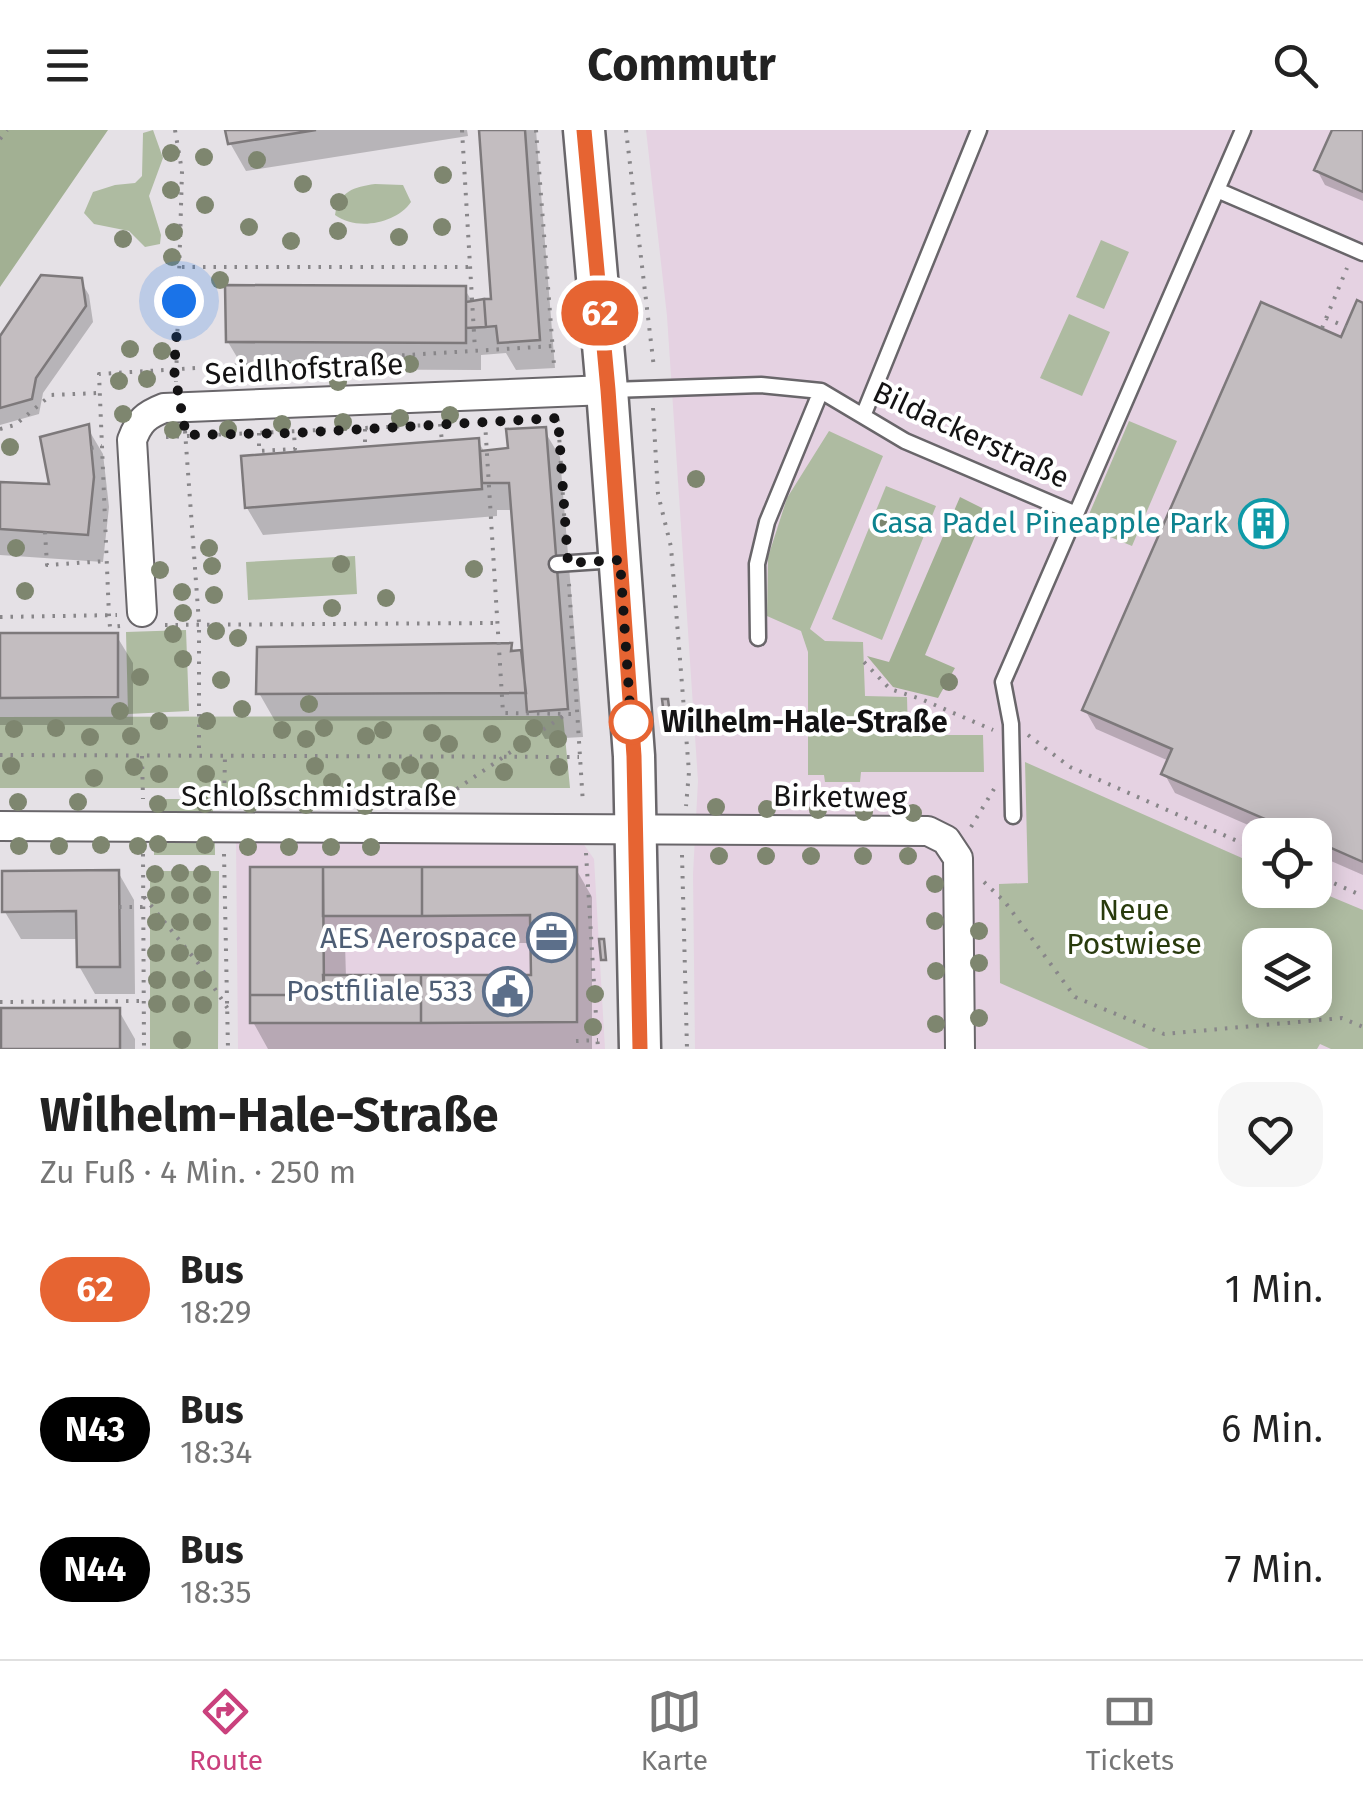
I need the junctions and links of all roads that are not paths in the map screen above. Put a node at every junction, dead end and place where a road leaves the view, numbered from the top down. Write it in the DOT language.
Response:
graph roads {
  1 [pos="584,130"];
  2 [pos="980,130"];
  3 [pos="1243,130"];
  4 [pos="1217,190"];
  5 [pos="1359,252"];
  6 [pos="608,390"];
  7 [pos="820,391"];
  8 [pos="862,416"];
  9 [pos="1076,514"];
  10 [pos="620,560"];
  11 [pos="562,563"];
  12 [pos="144,621"];
  13 [pos="758,638"];
  14 [pos="1013,816"];
  15 [pos="0,826"];
  16 [pos="638,830"];
  17 [pos="640,1049"];
  18 [pos="960,1049"];
  1 -- 6 [label="main road"];
  2 -- 8 [label="lane"];
  3 -- 4 [label="lane, Bildackerstraße"];
  4 -- 5 [label="lane"];
  4 -- 9 [label="lane, Bildackerstraße"];
  6 -- 7 [label="lane, Bildackerstraße"];
  6 -- 10 [label="main road"];
  6 -- 12 [label="street, Seidlhofstraße"];
  7 -- 8 [label="lane, Bildackerstraße"];
  7 -- 13 [label="lane"];
  8 -- 9 [label="lane, Bildackerstraße"];
  9 -- 14 [label="lane"];
  10 -- 11 [label="lane"];
  10 -- 16 [label="main road"];
  15 -- 16 [label="street, Schloßschmidstraße"];
  16 -- 17 [label="main road"];
  16 -- 18 [label="street, Birketweg"];
}
